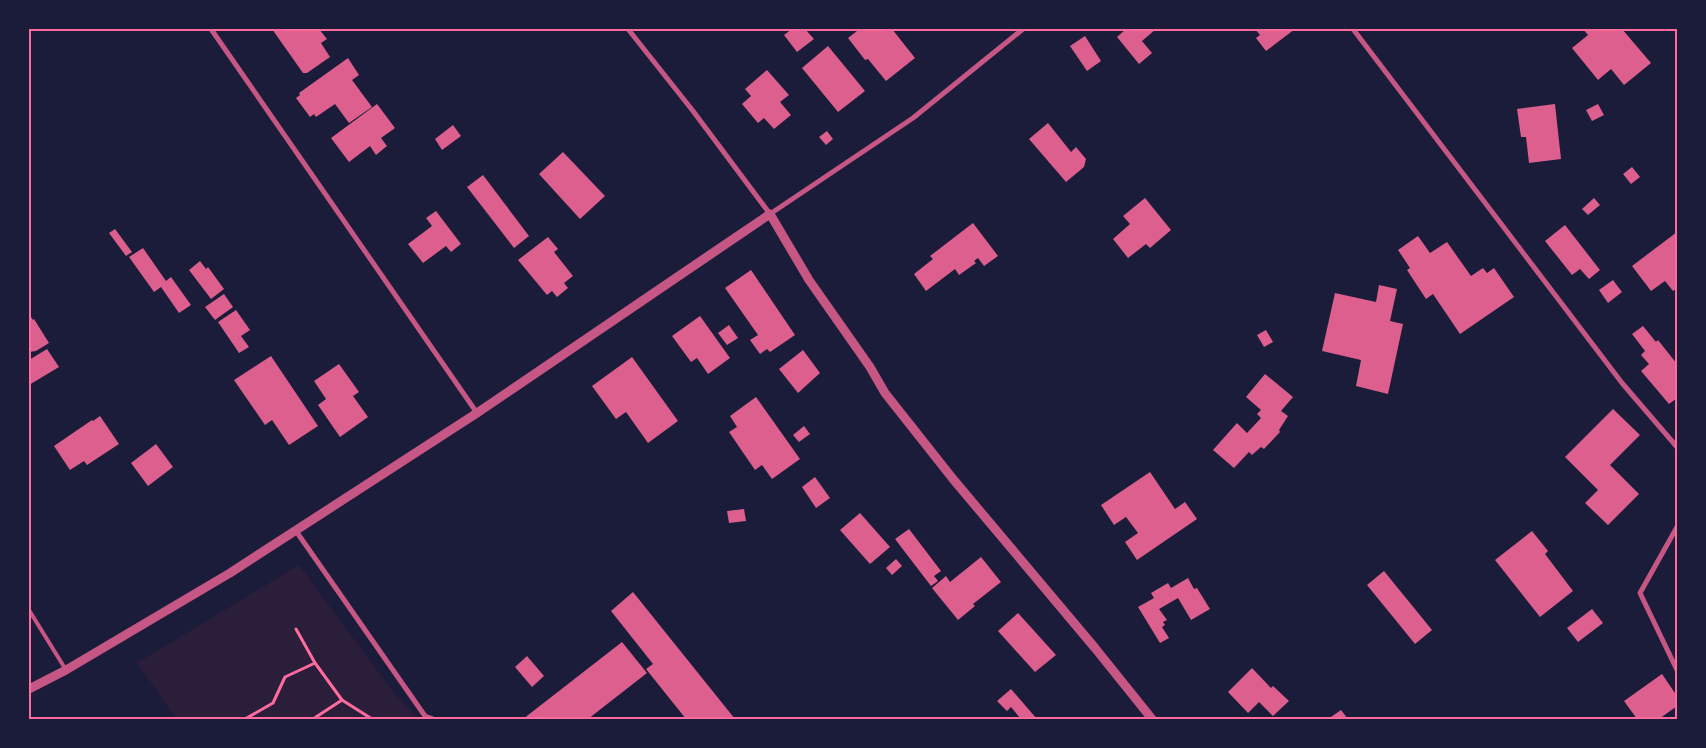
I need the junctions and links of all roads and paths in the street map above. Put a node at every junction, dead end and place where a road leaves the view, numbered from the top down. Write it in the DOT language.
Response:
graph roads {
  1 [pos="210,29"];
  2 [pos="628,29"];
  3 [pos="1023,29"];
  4 [pos="1353,29"];
  5 [pos="770,214"];
  6 [pos="477,413"];
  7 [pos="1677,447"];
  8 [pos="1677,527"];
  9 [pos="296,531"];
  10 [pos="29,610"];
  11 [pos="296,629"];
  12 [pos="315,663"];
  13 [pos="66,670"];
  14 [pos="1677,670"];
  15 [pos="29,688"];
  16 [pos="342,700"];
  17 [pos="245,719"];
  18 [pos="312,719"];
  19 [pos="372,719"];
  20 [pos="433,719"];
  21 [pos="1152,719"];
  1 -- 6 [label="street"];
  2 -- 5 [label="street"];
  3 -- 5 [label="street"];
  4 -- 7 [label="street"];
  5 -- 6 [label="street"];
  5 -- 21 [label="street"];
  6 -- 9 [label="street"];
  8 -- 14 [label="street"];
  9 -- 13 [label="street"];
  9 -- 20 [label="street"];
  10 -- 13 [label="lane"];
  11 -- 12 [label="path"];
  12 -- 16 [label="path"];
  12 -- 17 [label="path"];
  13 -- 15 [label="street"];
  16 -- 18 [label="path"];
  16 -- 19 [label="path"];
}
